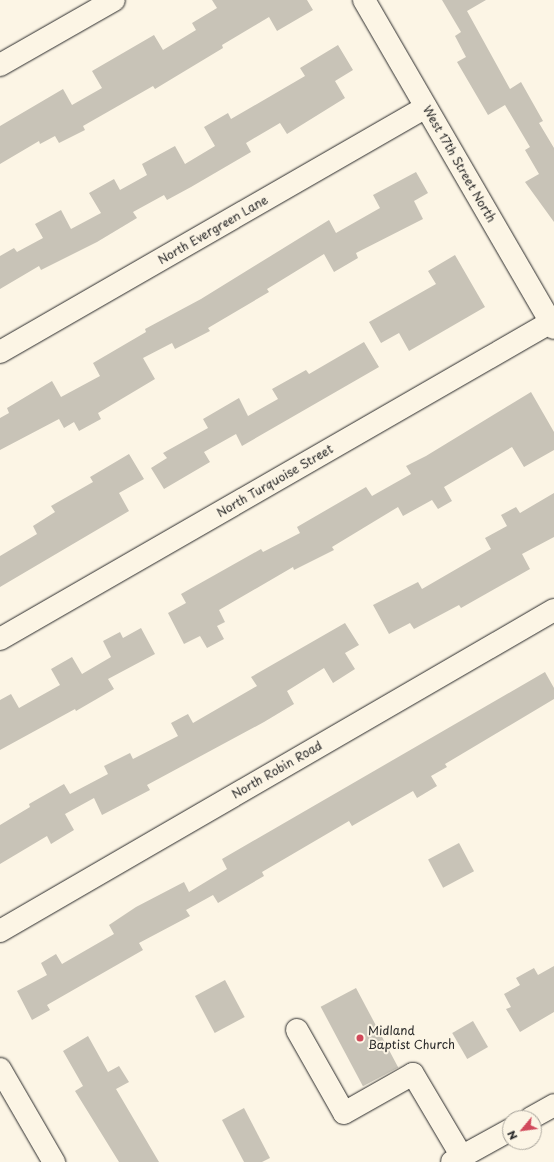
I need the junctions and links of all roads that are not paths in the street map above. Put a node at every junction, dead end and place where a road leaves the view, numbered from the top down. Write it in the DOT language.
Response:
graph roads {
  1 [pos="114,0"];
  2 [pos="364,0"];
  3 [pos="0,65"];
  4 [pos="426,107"];
  5 [pos="552,325"];
  6 [pos="0,352"];
  7 [pos="554,610"];
  8 [pos="0,640"];
  9 [pos="0,931"];
  10 [pos="297,1030"];
  11 [pos="0,1068"];
  12 [pos="554,1105"];
  13 [pos="542,1112"];
  14 [pos="502,1134"];
  15 [pos="457,1159"];
  16 [pos="54,1162"];
  1 -- 3 [label="street"];
  2 -- 4 [label="street, West 17th Street North"];
  4 -- 5 [label="street, West 17th Street North"];
  4 -- 6 [label="street, North Evergreen Lane"];
  5 -- 8 [label="street, North Turquoise Street"];
  7 -- 9 [label="street, North Robin Road"];
  10 -- 15 [label="street"];
  11 -- 16 [label="street"];
  12 -- 13 [label="street"];
  14 -- 15 [label="street"];
}
